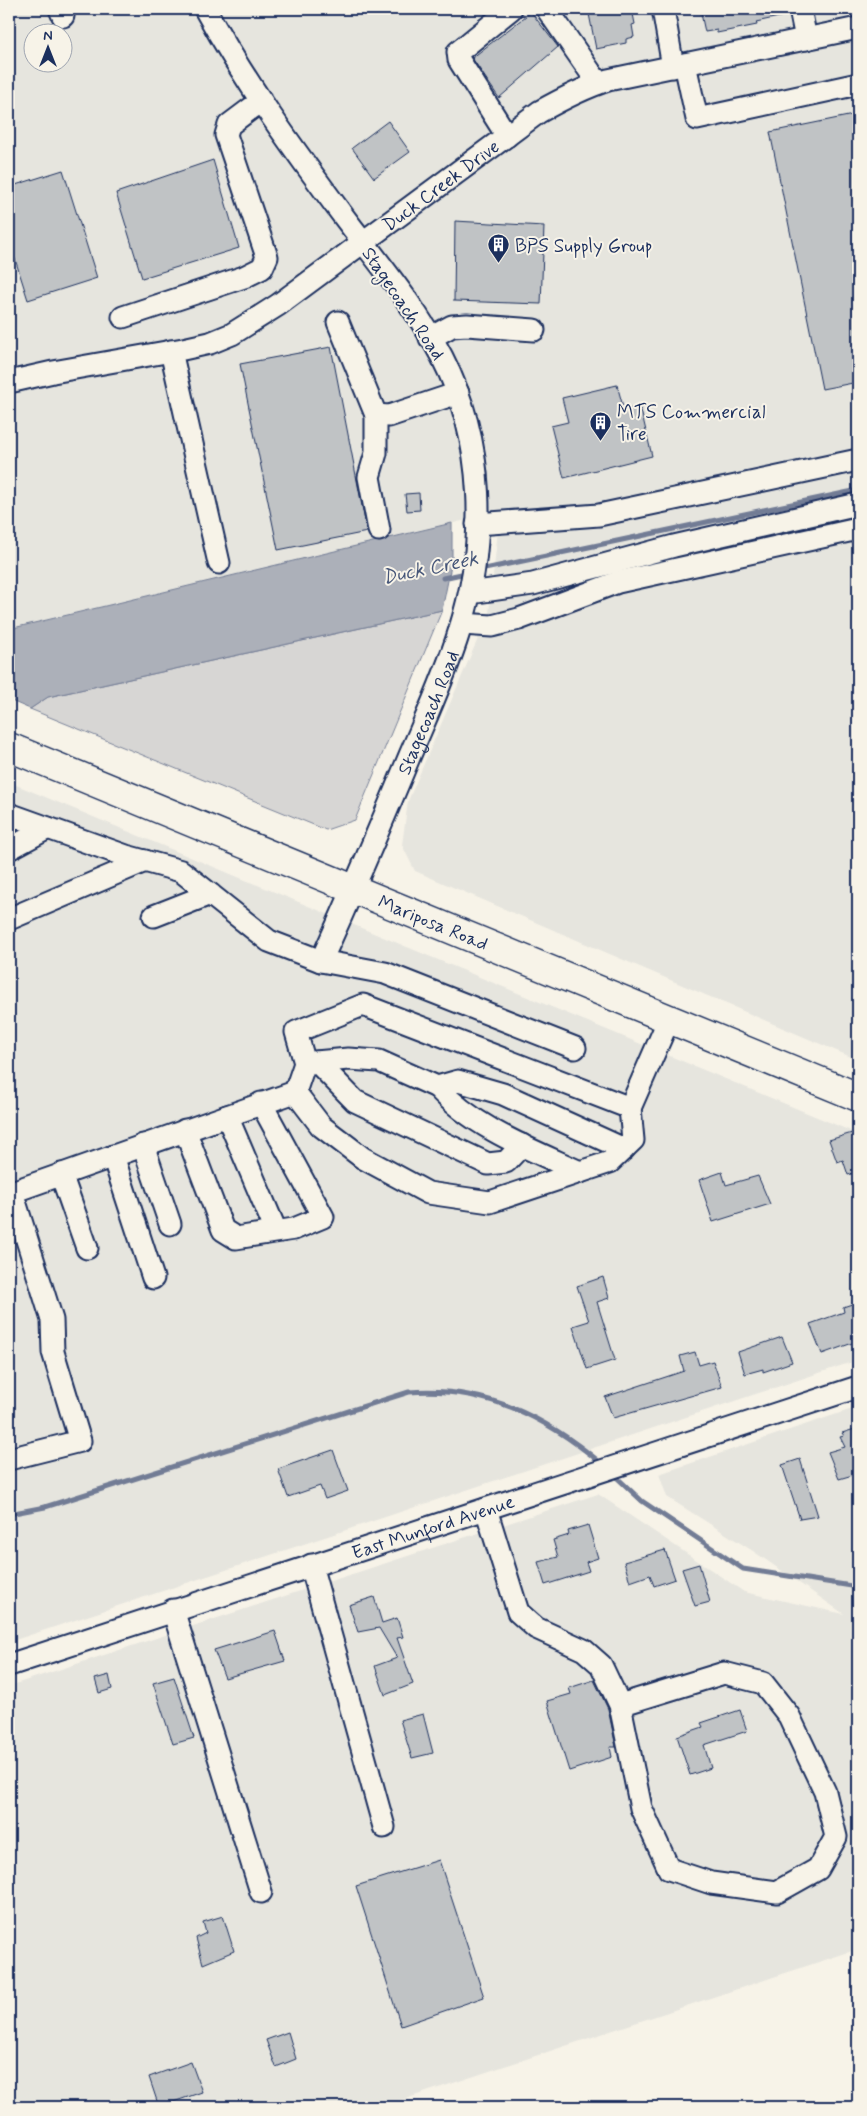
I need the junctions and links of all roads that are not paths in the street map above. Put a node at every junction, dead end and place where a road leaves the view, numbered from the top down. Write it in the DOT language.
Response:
graph roads {
  1 [pos="205,9"];
  2 [pos="511,9"];
  3 [pos="547,9"];
  4 [pos="663,9"];
  5 [pos="800,9"];
  6 [pos="858,28"];
  7 [pos="806,39"];
  8 [pos="679,65"];
  9 [pos="598,83"];
  10 [pos="858,84"];
  11 [pos="261,101"];
  12 [pos="507,136"];
  13 [pos="363,242"];
  14 [pos="123,317"];
  15 [pos="338,322"];
  16 [pos="534,330"];
  17 [pos="430,338"];
  18 [pos="171,351"];
  19 [pos="9,382"];
  20 [pos="458,393"];
  21 [pos="376,415"];
  22 [pos="858,460"];
  23 [pos="858,504"];
  24 [pos="478,524"];
  25 [pos="858,529"];
  26 [pos="378,530"];
  27 [pos="219,563"];
  28 [pos="470,593"];
  29 [pos="462,624"];
  30 [pos="9,747"];
  31 [pos="9,814"];
  32 [pos="48,828"];
  33 [pos="9,849"];
  34 [pos="145,861"];
  35 [pos="354,889"];
  36 [pos="210,894"];
  37 [pos="154,916"];
  38 [pos="9,919"];
  39 [pos="321,961"];
  40 [pos="669,1019"];
  41 [pos="575,1048"];
  42 [pos="311,1062"];
  43 [pos="437,1087"];
  44 [pos="295,1092"];
  45 [pos="858,1097"];
  46 [pos="261,1104"];
  47 [pos="630,1108"];
  48 [pos="227,1116"];
  49 [pos="185,1130"];
  50 [pos="143,1145"];
  51 [pos="522,1145"];
  52 [pos="624,1149"];
  53 [pos="113,1156"];
  54 [pos="580,1172"];
  55 [pos="62,1174"];
  56 [pos="10,1192"];
  57 [pos="170,1224"];
  58 [pos="276,1231"];
  59 [pos="87,1248"];
  60 [pos="153,1278"];
  61 [pos="858,1387"];
  62 [pos="9,1459"];
  63 [pos="486,1509"];
  64 [pos="311,1565"];
  65 [pos="172,1610"];
  66 [pos="9,1665"];
  67 [pos="620,1705"];
  68 [pos="384,1826"];
  69 [pos="261,1892"];
  1 -- 11 [label="street, Stagecoach Road"];
  2 -- 12 [label="street"];
  3 -- 9 [label="street"];
  4 -- 8 [label="street"];
  5 -- 7 [label="street"];
  6 -- 7 [label="street, Duck Creek Drive"];
  7 -- 8 [label="street, Duck Creek Drive"];
  8 -- 9 [label="street, Duck Creek Drive"];
  8 -- 10 [label="street"];
  9 -- 12 [label="street, Duck Creek Drive"];
  11 -- 13 [label="street, Stagecoach Road"];
  11 -- 14 [label="street"];
  12 -- 13 [label="street, Duck Creek Drive"];
  13 -- 17 [label="street, Stagecoach Road"];
  13 -- 18 [label="street, Duck Creek Drive"];
  15 -- 21 [label="street"];
  16 -- 17 [label="street"];
  17 -- 20 [label="street, Stagecoach Road"];
  18 -- 19 [label="street, Duck Creek Drive"];
  18 -- 27 [label="street"];
  20 -- 21 [label="street"];
  20 -- 24 [label="street, Stagecoach Road"];
  21 -- 26 [label="street"];
  22 -- 24 [label="street"];
  23 -- 28 [label="street"];
  24 -- 28 [label="street, Stagecoach Road"];
  25 -- 29 [label="street"];
  28 -- 29 [label="street, Stagecoach Road"];
  29 -- 35 [label="street, Stagecoach Road"];
  30 -- 35 [label="main road, Mariposa Road"];
  31 -- 32 [label="street"];
  32 -- 33 [label="street"];
  32 -- 34 [label="street"];
  34 -- 36 [label="street"];
  34 -- 38 [label="street"];
  35 -- 39 [label="street, Stagecoach Road"];
  35 -- 40 [label="main road, Mariposa Road"];
  36 -- 37 [label="street"];
  36 -- 39 [label="street"];
  39 -- 41 [label="street"];
  40 -- 45 [label="main road, Mariposa Road"];
  40 -- 47 [label="street"];
  42 -- 43 [label="street"];
  42 -- 44 [label="street"];
  42 -- 47 [label="street"];
  42 -- 51 [label="street"];
  43 -- 51 [label="street"];
  43 -- 52 [label="street"];
  44 -- 46 [label="street"];
  44 -- 54 [label="street"];
  46 -- 48 [label="street"];
  46 -- 58 [label="street"];
  47 -- 52 [label="street"];
  48 -- 49 [label="street"];
  48 -- 58 [label="street"];
  49 -- 50 [label="street"];
  49 -- 58 [label="street"];
  50 -- 53 [label="street"];
  50 -- 57 [label="street"];
  51 -- 54 [label="street"];
  52 -- 54 [label="street"];
  53 -- 55 [label="street"];
  53 -- 60 [label="street"];
  55 -- 56 [label="street"];
  55 -- 59 [label="street"];
  56 -- 62 [label="street"];
  61 -- 63 [label="street, East Munford Avenue"];
  63 -- 64 [label="street, East Munford Avenue"];
  63 -- 67 [label="street"];
  64 -- 65 [label="street, East Munford Avenue"];
  64 -- 68 [label="street"];
  65 -- 66 [label="street, East Munford Avenue"];
  65 -- 69 [label="street"];
  67 -- 67 [label="street"];
}
